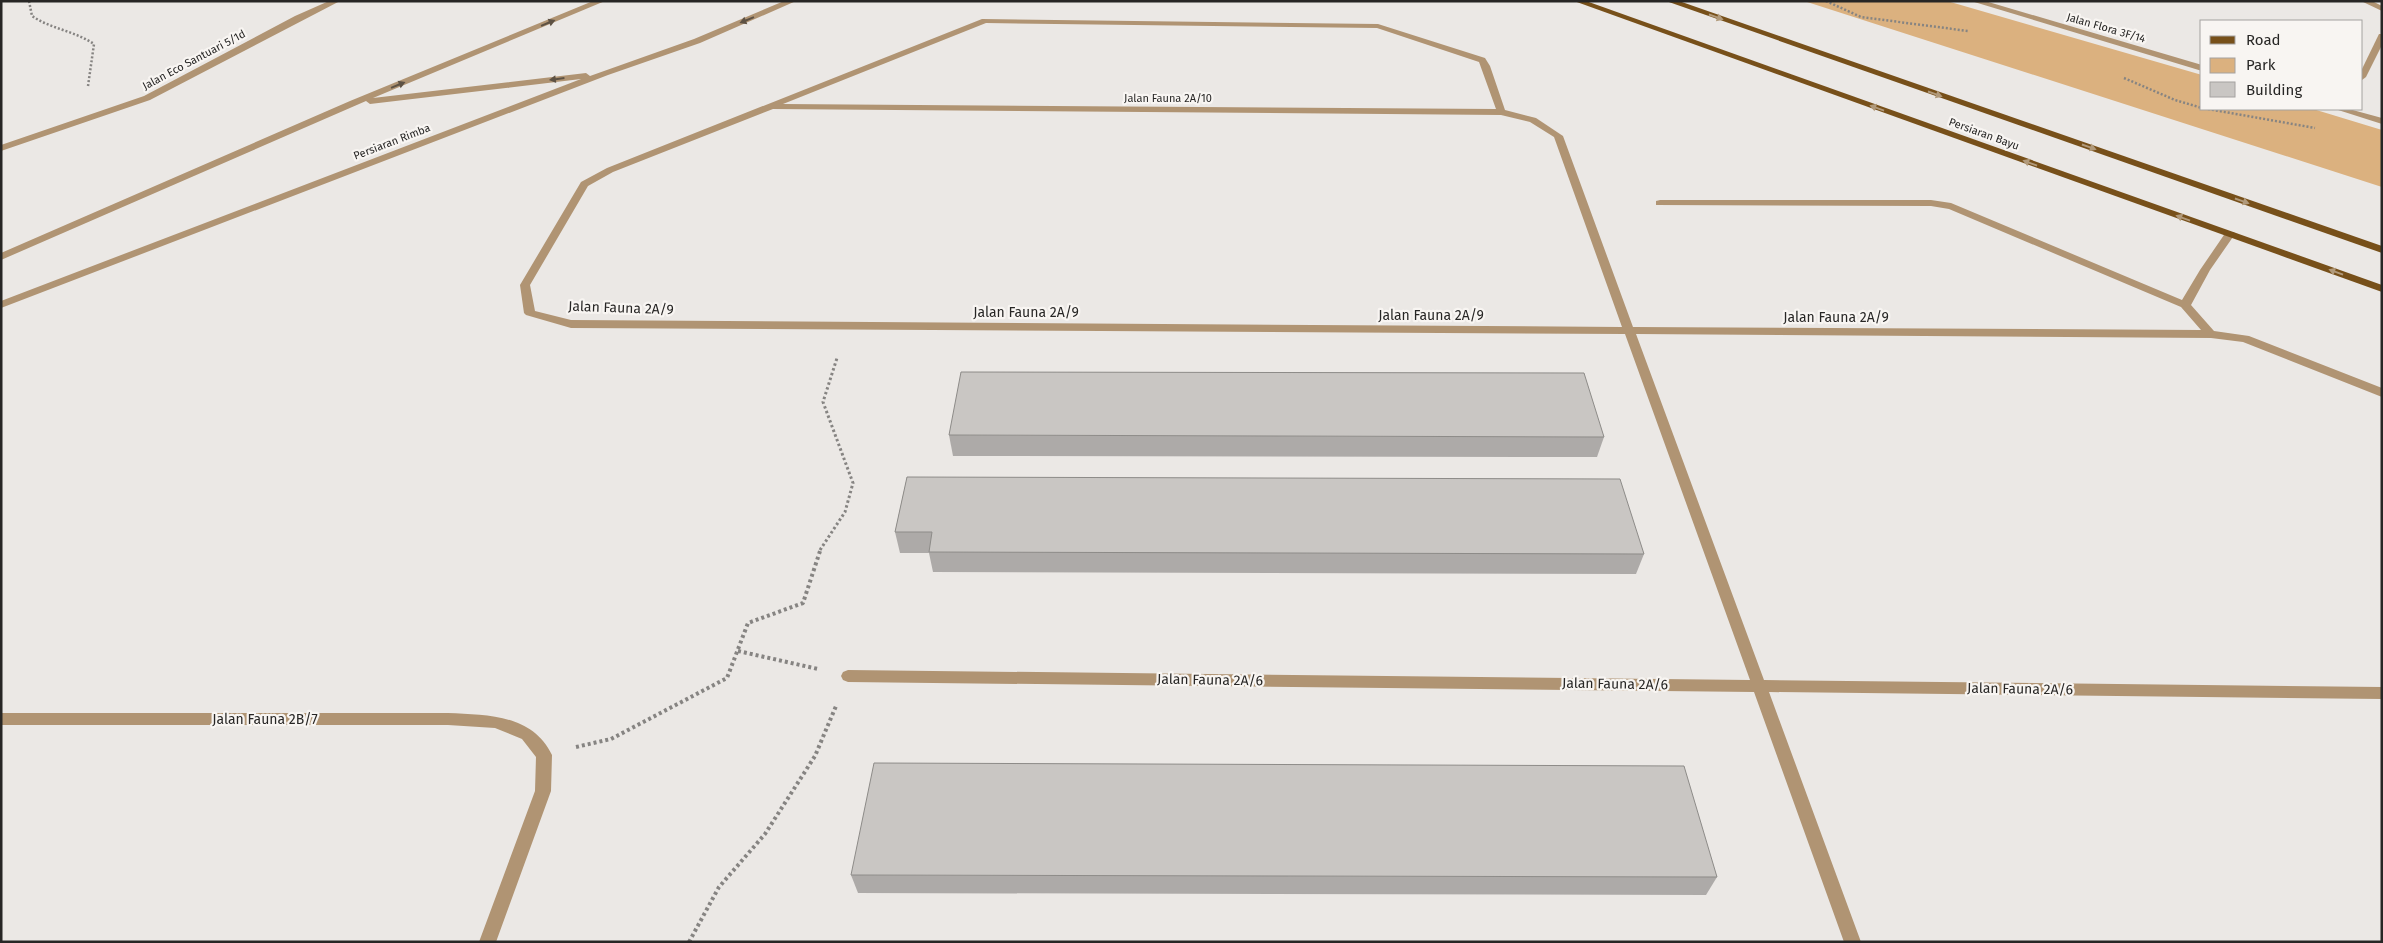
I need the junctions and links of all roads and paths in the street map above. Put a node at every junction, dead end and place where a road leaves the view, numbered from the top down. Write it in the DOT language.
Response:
graph roads {
  1 [pos="29,1"];
  2 [pos="336,1"];
  3 [pos="601,1"];
  4 [pos="792,1"];
  5 [pos="1578,1"];
  6 [pos="1670,1"];
  7 [pos="1826,1"];
  8 [pos="1975,1"];
  9 [pos="2365,1"];
  10 [pos="2382,9"];
  11 [pos="1974,32"];
  12 [pos="2382,36"];
  13 [pos="2200,67"];
  14 [pos="605,73"];
  15 [pos="2363,75"];
  16 [pos="2123,78"];
  17 [pos="87,90"];
  18 [pos="353,103"];
  19 [pos="771,107"];
  20 [pos="2200,107"];
  21 [pos="2214,110"];
  22 [pos="2347,110"];
  23 [pos="1502,112"];
  24 [pos="2382,122"];
  25 [pos="2318,128"];
  26 [pos="1,148"];
  27 [pos="1660,203"];
  28 [pos="2230,234"];
  29 [pos="2382,250"];
  30 [pos="1,257"];
  31 [pos="2382,289"];
  32 [pos="1,305"];
  33 [pos="2185,305"];
  34 [pos="850,326"];
  35 [pos="1629,331"];
  36 [pos="2211,334"];
  37 [pos="2382,393"];
  38 [pos="738,651"];
  39 [pos="848,676"];
  40 [pos="1759,686"];
  41 [pos="2382,693"];
  42 [pos="1,719"];
  43 [pos="544,755"];
  44 [pos="487,942"];
  45 [pos="689,942"];
  46 [pos="1854,942"];
  1 -- 17 [label="path"];
  2 -- 26 [label="street, Jalan Eco Santuari 5/1d"];
  18 -- 3 [label="street, one-way"];
  4 -- 14 [label="street, Persiaran Rimba, one-way"];
  28 -- 5 [label="main road, Persiaran Bayu, one-way"];
  6 -- 29 [label="main road, Persiaran Bayu, one-way"];
  7 -- 11 [label="path"];
  8 -- 13 [label="street, Jalan Flora 3F/14"];
  9 -- 10 [label="street"];
  12 -- 15 [label="street"];
  14 -- 18 [label="street, one-way"];
  14 -- 32 [label="street, Persiaran Rimba"];
  16 -- 20 [label="path"];
  18 -- 30 [label="street"];
  19 -- 23 [label="street, Jalan Fauna 2A/10"];
  19 -- 23 [label="street"];
  19 -- 34 [label="street, Jalan Fauna 2A/9"];
  21 -- 25 [label="path"];
  22 -- 24 [label="street"];
  23 -- 35 [label="street, Jalan Fauna 2A/10"];
  27 -- 33 [label="street"];
  31 -- 28 [label="main road, Persiaran Bayu, one-way"];
  28 -- 33 [label="street"];
  33 -- 36 [label="street"];
  34 -- 35 [label="street, Jalan Fauna 2A/9"];
  34 -- 38 [label="path"];
  35 -- 36 [label="street, Jalan Fauna 2A/9"];
  35 -- 40 [label="street"];
  36 -- 37 [label="street, Jalan Fauna 2A/9"];
  38 -- 39 [label="path"];
  38 -- 43 [label="path"];
  39 -- 40 [label="street, Jalan Fauna 2A/6"];
  39 -- 45 [label="path"];
  40 -- 41 [label="street, Jalan Fauna 2A/6"];
  40 -- 46 [label="street"];
  42 -- 43 [label="street, Jalan Fauna 2B/7"];
  43 -- 44 [label="street"];
}
